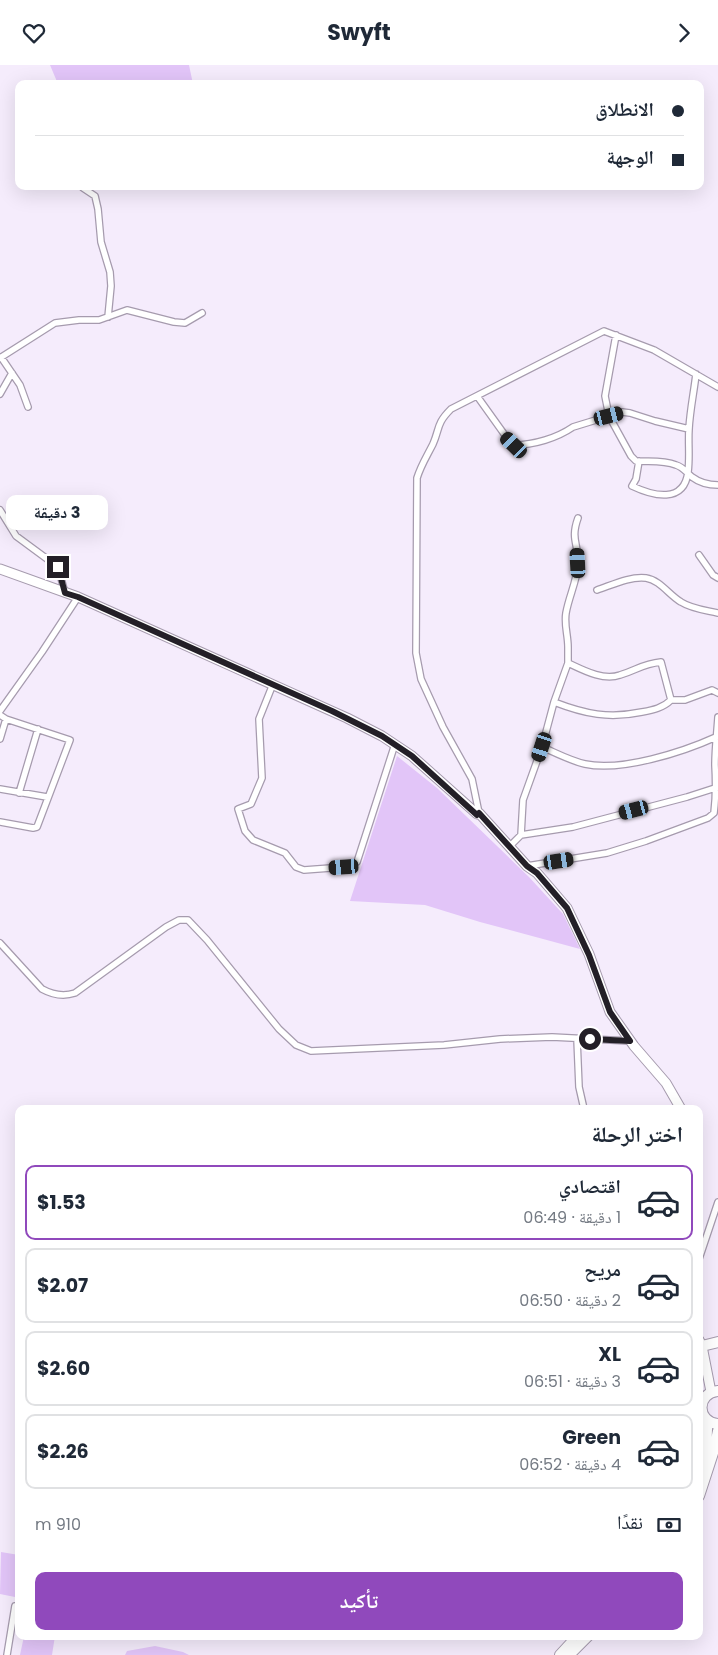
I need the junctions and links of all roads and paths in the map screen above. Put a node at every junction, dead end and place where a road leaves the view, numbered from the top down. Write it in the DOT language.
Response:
graph roads {
  1 [pos="87,190"];
  2 [pos="202,313"];
  3 [pos="108,317"];
  4 [pos="616,335"];
  5 [pos="0,358"];
  6 [pos="12,373"];
  7 [pos="696,374"];
  8 [pos="718,387"];
  9 [pos="0,394"];
  10 [pos="477,396"];
  11 [pos="28,407"];
  12 [pos="609,416"];
  13 [pos="689,429"];
  14 [pos="639,461"];
  15 [pos="688,473"];
  16 [pos="718,485"];
  17 [pos="0,510"];
  18 [pos="578,518"];
  19 [pos="699,555"];
  20 [pos="0,569"];
  21 [pos="718,578"];
  22 [pos="597,590"];
  23 [pos="65,593"];
  24 [pos="78,597"];
  25 [pos="718,613"];
  26 [pos="568,663"];
  27 [pos="273,684"];
  28 [pos="718,693"];
  29 [pos="670,700"];
  30 [pos="554,703"];
  31 [pos="0,713"];
  32 [pos="718,717"];
  33 [pos="6,719"];
  34 [pos="38,729"];
  35 [pos="716,737"];
  36 [pos="0,739"];
  37 [pos="395,745"];
  38 [pos="542,747"];
  39 [pos="717,787"];
  40 [pos="0,789"];
  41 [pos="19,793"];
  42 [pos="47,797"];
  43 [pos="479,813"];
  44 [pos="0,822"];
  45 [pos="521,835"];
  46 [pos="510,846"];
  47 [pos="527,866"];
  48 [pos="0,943"];
  49 [pos="577,1039"];
  50 [pos="630,1041"];
  51 [pos="583,1105"];
  52 [pos="679,1105"];
  53 [pos="718,1202"];
  54 [pos="703,1247"];
  55 [pos="718,1342"];
  56 [pos="703,1343"];
  57 [pos="703,1354"];
  58 [pos="714,1392"];
  59 [pos="703,1401"];
  60 [pos="703,1413"];
  61 [pos="707,1420"];
  62 [pos="718,1424"];
  63 [pos="718,1431"];
  64 [pos="703,1463"];
  65 [pos="703,1484"];
  66 [pos="15,1607"];
  67 [pos="574,1640"];
  68 [pos="584,1640"];
  69 [pos="7,1655"];
  70 [pos="560,1655"];
  71 [pos="569,1655"];
  1 -- 3 [label="street"];
  2 -- 3 [label="street"];
  3 -- 5 [label="street"];
  4 -- 7 [label="street"];
  4 -- 10 [label="street"];
  4 -- 12 [label="street"];
  5 -- 6 [label="street"];
  6 -- 9 [label="street"];
  6 -- 11 [label="street"];
  7 -- 8 [label="street"];
  7 -- 13 [label="street"];
  10 -- 12 [label="street"];
  10 -- 43 [label="street"];
  12 -- 13 [label="street"];
  12 -- 14 [label="street"];
  13 -- 15 [label="street"];
  14 -- 15 [label="street"];
  14 -- 15 [label="street"];
  15 -- 16 [label="street"];
  17 -- 23 [label="street"];
  18 -- 26 [label="street"];
  19 -- 21 [label="street"];
  20 -- 23 [label="main road"];
  22 -- 25 [label="street"];
  23 -- 24 [label="main road"];
  24 -- 27 [label="main road"];
  24 -- 31 [label="street"];
  26 -- 29 [label="street"];
  26 -- 30 [label="street"];
  27 -- 37 [label="main road"];
  27 -- 37 [label="street"];
  28 -- 29 [label="street"];
  29 -- 30 [label="street"];
  30 -- 38 [label="street"];
  31 -- 33 [label="street"];
  32 -- 35 [label="street"];
  33 -- 34 [label="street"];
  33 -- 36 [label="street"];
  34 -- 41 [label="street"];
  34 -- 42 [label="street"];
  35 -- 38 [label="street"];
  35 -- 39 [label="street"];
  37 -- 43 [label="main road"];
  38 -- 45 [label="street"];
  39 -- 45 [label="street"];
  39 -- 47 [label="street"];
  40 -- 41 [label="street"];
  41 -- 42 [label="street"];
  42 -- 44 [label="street"];
  43 -- 46 [label="main road"];
  45 -- 46 [label="street"];
  46 -- 47 [label="main road"];
  47 -- 50 [label="main road"];
  48 -- 49 [label="street"];
  49 -- 50 [label="street"];
  49 -- 51 [label="street"];
  50 -- 52 [label="main road"];
  53 -- 54 [label="street"];
  55 -- 56 [label="highway"];
  57 -- 58 [label="main road"];
  58 -- 59 [label="highway"];
  60 -- 61 [label="highway"];
  61 -- 62 [label="highway"];
  61 -- 64 [label="highway"];
  63 -- 65 [label="highway"];
  66 -- 69 [label="street"];
  67 -- 70 [label="highway"];
  68 -- 71 [label="highway"];
}
